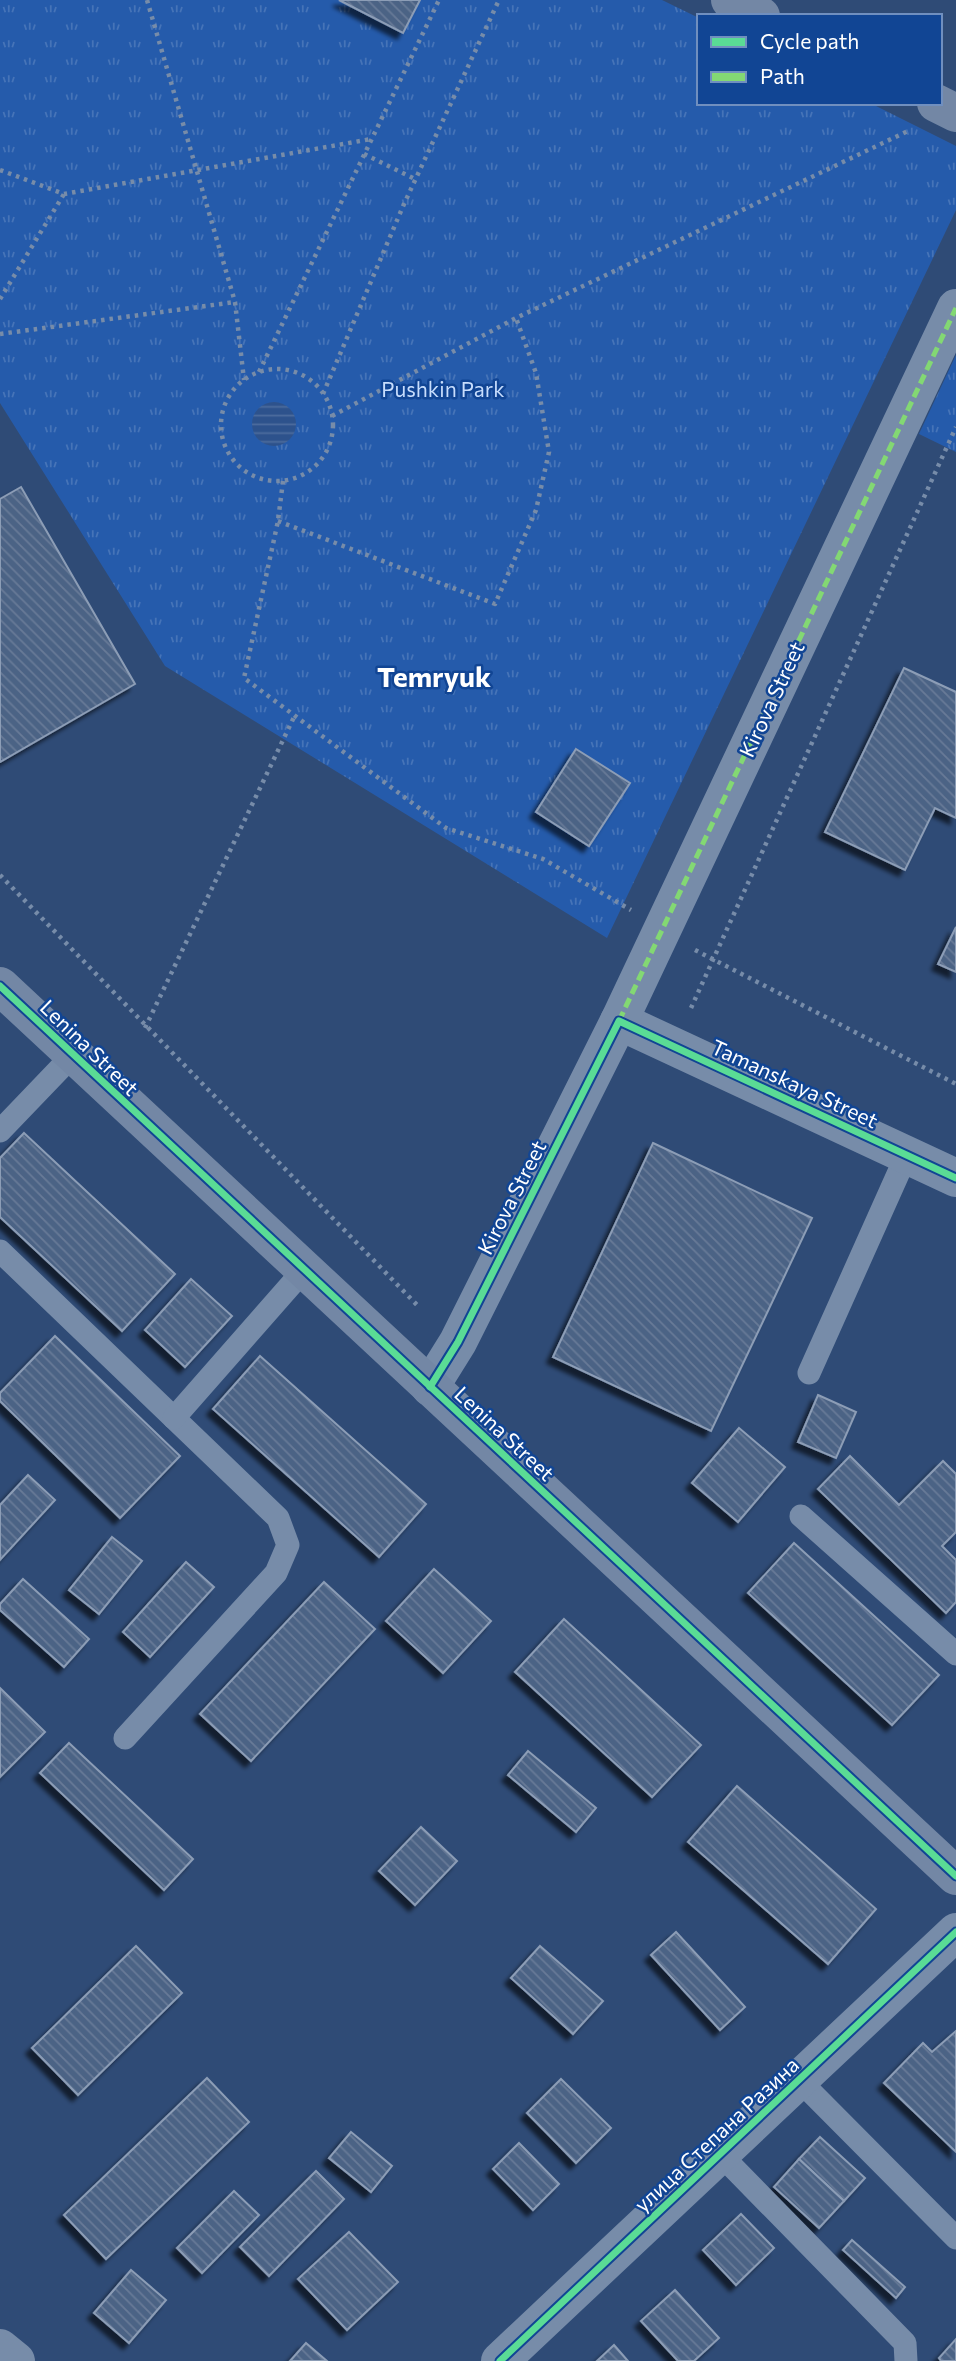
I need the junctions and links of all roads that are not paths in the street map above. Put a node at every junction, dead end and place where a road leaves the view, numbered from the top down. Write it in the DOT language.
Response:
graph roads {
  1 [pos="730,0"];
  2 [pos="757,14"];
  3 [pos="940,105"];
  4 [pos="956,113"];
  5 [pos="956,307"];
  6 [pos="0,986"];
  7 [pos="619,1021"];
  8 [pos="72,1056"];
  9 [pos="0,1132"];
  10 [pos="906,1154"];
  11 [pos="956,1178"];
  12 [pos="0,1251"];
  13 [pos="304,1270"];
  14 [pos="809,1374"];
  15 [pos="430,1387"];
  16 [pos="174,1418"];
  17 [pos="800,1516"];
  18 [pos="956,1654"];
  19 [pos="125,1738"];
  20 [pos="956,1876"];
  21 [pos="956,1932"];
  22 [pos="799,2080"];
  23 [pos="720,2154"];
  24 [pos="956,2238"];
  25 [pos="0,2348"];
  26 [pos="16,2361"];
  27 [pos="500,2361"];
  28 [pos="906,2361"];
  1 -- 2 [label="street"];
  3 -- 4 [label="street"];
  5 -- 7 [label="street, Kirova Street"];
  6 -- 8 [label="street, Lenina Street"];
  7 -- 10 [label="street, Tamanskaya Street"];
  7 -- 15 [label="street, Kirova Street"];
  8 -- 9 [label="lane"];
  8 -- 13 [label="street, Lenina Street"];
  10 -- 11 [label="street, Tamanskaya Street"];
  10 -- 14 [label="lane"];
  12 -- 16 [label="lane"];
  13 -- 15 [label="street, Lenina Street"];
  13 -- 16 [label="lane"];
  15 -- 20 [label="street, Lenina Street"];
  16 -- 19 [label="lane"];
  17 -- 18 [label="lane"];
  21 -- 22 [label="street, улица Степана Разина"];
  22 -- 23 [label="street, улица Степана Разина"];
  22 -- 24 [label="lane"];
  23 -- 27 [label="street, улица Степана Разина"];
  23 -- 28 [label="lane"];
  25 -- 26 [label="street"];
}
